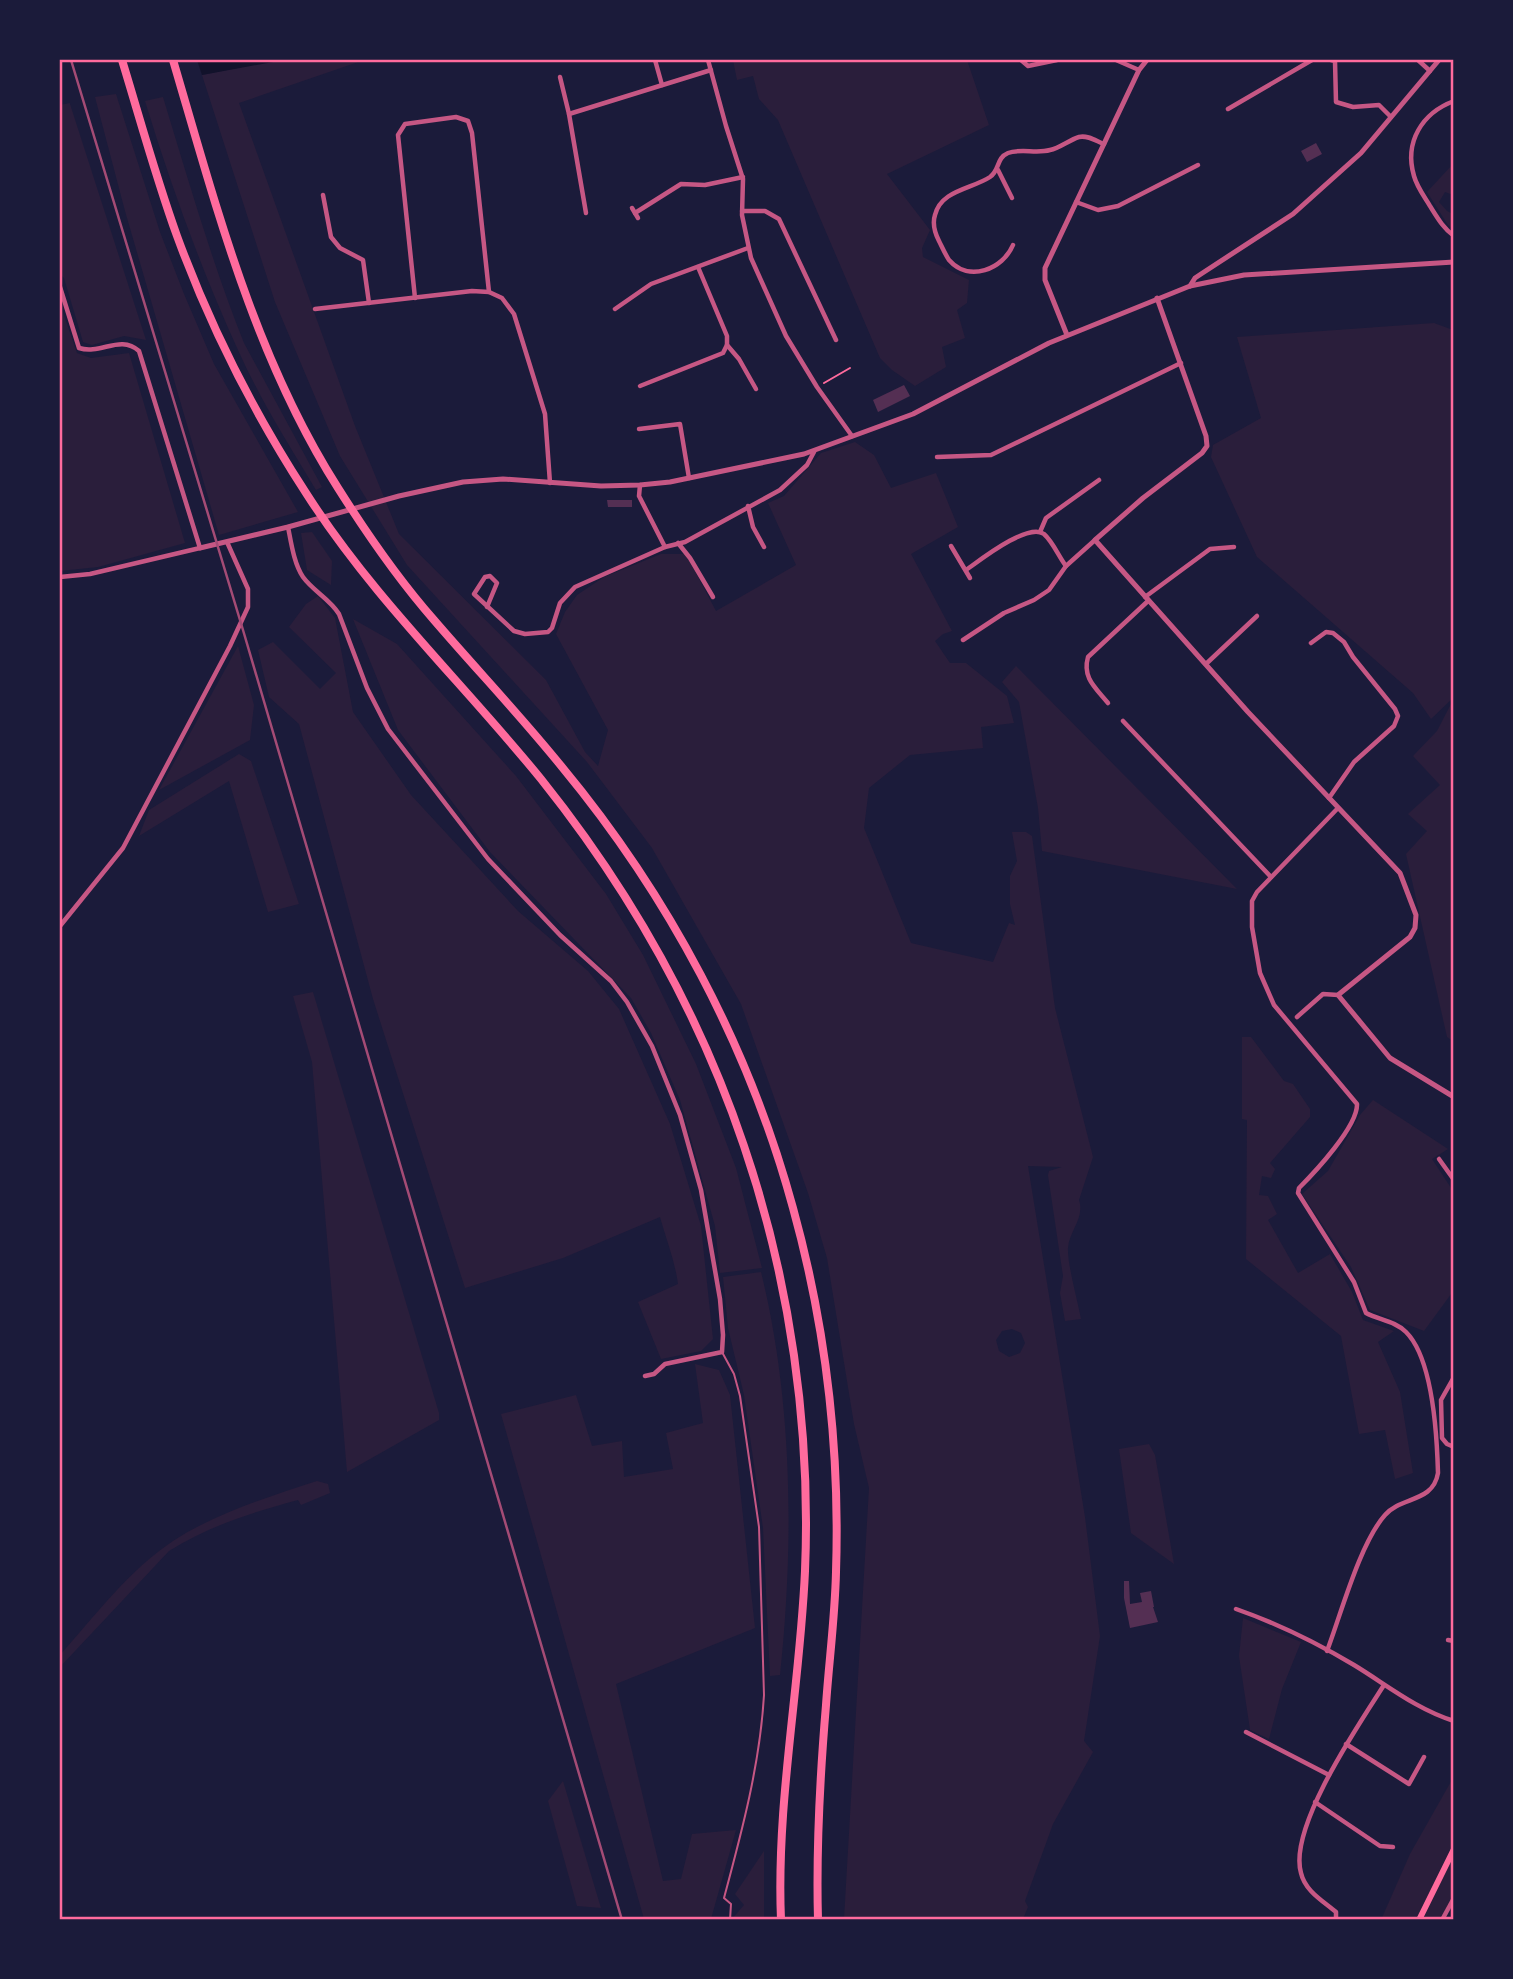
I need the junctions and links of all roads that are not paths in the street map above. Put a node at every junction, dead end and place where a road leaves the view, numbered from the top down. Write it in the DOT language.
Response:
graph roads {
  1 [pos="122,60"];
  2 [pos="173,60"];
  3 [pos="655,60"];
  4 [pos="708,60"];
  5 [pos="1021,60"];
  6 [pos="1057,60"];
  7 [pos="1116,60"];
  8 [pos="1147,60"];
  9 [pos="1312,60"];
  10 [pos="1331,60"];
  11 [pos="1418,60"];
  12 [pos="1439,60"];
  13 [pos="1139,69"];
  14 [pos="711,70"];
  15 [pos="1430,72"];
  16 [pos="560,77"];
  17 [pos="662,85"];
  18 [pos="1454,101"];
  19 [pos="1228,109"];
  20 [pos="569,114"];
  21 [pos="1391,117"];
  22 [pos="1104,144"];
  23 [pos="1198,165"];
  24 [pos="998,170"];
  25 [pos="743,177"];
  26 [pos="323,195"];
  27 [pos="1012,198"];
  28 [pos="1076,202"];
  29 [pos="742,211"];
  30 [pos="586,213"];
  31 [pos="635,213"];
  32 [pos="1454,236"];
  33 [pos="1013,244"];
  34 [pos="748,248"];
  35 [pos="1454,262"];
  36 [pos="698,267"];
  37 [pos="1190,286"];
  38 [pos="60,287"];
  39 [pos="489,292"];
  40 [pos="415,298"];
  41 [pos="1157,298"];
  42 [pos="369,303"];
  43 [pos="315,309"];
  44 [pos="615,309"];
  45 [pos="1067,335"];
  46 [pos="836,340"];
  47 [pos="727,345"];
  48 [pos="1181,363"];
  49 [pos="640,386"];
  50 [pos="756,389"];
  51 [pos="639,429"];
  52 [pos="852,436"];
  53 [pos="814,452"];
  54 [pos="937,457"];
  55 [pos="690,478"];
  56 [pos="1099,480"];
  57 [pos="550,483"];
  58 [pos="640,485"];
  59 [pos="748,506"];
  60 [pos="288,527"];
  61 [pos="1040,532"];
  62 [pos="1095,540"];
  63 [pos="227,542"];
  64 [pos="678,543"];
  65 [pos="951,546"];
  66 [pos="665,547"];
  67 [pos="764,547"];
  68 [pos="1234,547"];
  69 [pos="200,548"];
  70 [pos="1066,566"];
  71 [pos="966,570"];
  72 [pos="60,577"];
  73 [pos="970,578"];
  74 [pos="713,597"];
  75 [pos="1147,599"];
  76 [pos="488,607"];
  77 [pos="1257,616"];
  78 [pos="963,640"];
  79 [pos="1311,643"];
  80 [pos="1206,663"];
  81 [pos="1108,703"];
  82 [pos="1123,721"];
  83 [pos="1329,798"];
  84 [pos="1338,808"];
  85 [pos="1270,877"];
  86 [pos="60,926"];
  87 [pos="1338,995"];
  88 [pos="1297,1017"];
  89 [pos="1454,1097"];
  90 [pos="1439,1159"];
  91 [pos="1454,1180"];
  92 [pos="722,1352"];
  93 [pos="645,1376"];
  94 [pos="1454,1377"];
  95 [pos="1454,1447"];
  96 [pos="1236,1609"];
  97 [pos="1327,1651"];
  98 [pos="1384,1685"];
  99 [pos="1454,1721"];
  100 [pos="1246,1732"];
  101 [pos="1346,1744"];
  102 [pos="1424,1757"];
  103 [pos="1329,1775"];
  104 [pos="1315,1802"];
  105 [pos="1393,1847"];
  106 [pos="1454,1849"];
  107 [pos="1454,1898"];
  108 [pos="730,1920"];
  109 [pos="781,1920"];
  110 [pos="818,1920"];
  111 [pos="1336,1920"];
  112 [pos="1419,1920"];
  113 [pos="1442,1920"];
  1 -- 109 [label="highway"];
  2 -- 110 [label="highway"];
  3 -- 17 [label="street"];
  4 -- 14 [label="street"];
  5 -- 6 [label="street"];
  7 -- 13 [label="street"];
  8 -- 13 [label="street"];
  9 -- 19 [label="street"];
  10 -- 21 [label="street"];
  11 -- 15 [label="street"];
  12 -- 15 [label="street"];
  13 -- 22 [label="street"];
  14 -- 17 [label="street"];
  14 -- 25 [label="street"];
  15 -- 21 [label="street"];
  16 -- 20 [label="street"];
  17 -- 20 [label="street"];
  18 -- 32 [label="street"];
  20 -- 30 [label="street"];
  21 -- 37 [label="street"];
  22 -- 24 [label="street"];
  22 -- 28 [label="street"];
  23 -- 28 [label="street"];
  24 -- 27 [label="street"];
  24 -- 33 [label="street"];
  25 -- 29 [label="street"];
  25 -- 31 [label="street"];
  26 -- 42 [label="street"];
  28 -- 45 [label="street"];
  29 -- 34 [label="street"];
  29 -- 46 [label="street"];
  34 -- 36 [label="street"];
  34 -- 52 [label="street"];
  35 -- 37 [label="street"];
  36 -- 44 [label="street"];
  36 -- 47 [label="street"];
  37 -- 41 [label="street"];
  38 -- 69 [label="street"];
  39 -- 40 [label="street"];
  39 -- 40 [label="street"];
  39 -- 57 [label="street"];
  40 -- 42 [label="street"];
  41 -- 45 [label="street"];
  41 -- 48 [label="street"];
  42 -- 43 [label="street"];
  45 -- 52 [label="street"];
  47 -- 49 [label="street"];
  47 -- 50 [label="street"];
  48 -- 54 [label="street"];
  48 -- 62 [label="street"];
  51 -- 55 [label="street"];
  52 -- 53 [label="street"];
  53 -- 55 [label="street"];
  53 -- 59 [label="street"];
  55 -- 58 [label="street"];
  56 -- 61 [label="street"];
  57 -- 58 [label="street"];
  57 -- 60 [label="street"];
  58 -- 66 [label="street"];
  59 -- 64 [label="street"];
  59 -- 67 [label="street"];
  60 -- 63 [label="street"];
  60 -- 92 [label="street"];
  61 -- 70 [label="street"];
  61 -- 71 [label="street"];
  62 -- 70 [label="street"];
  62 -- 75 [label="street"];
  63 -- 69 [label="street"];
  63 -- 86 [label="street"];
  64 -- 66 [label="street"];
  64 -- 74 [label="street"];
  65 -- 71 [label="street"];
  66 -- 76 [label="street"];
  68 -- 75 [label="street"];
  69 -- 72 [label="street"];
  70 -- 78 [label="street"];
  71 -- 73 [label="street"];
  75 -- 80 [label="street"];
  75 -- 81 [label="street"];
  76 -- 76 [label="street"];
  77 -- 80 [label="street"];
  79 -- 83 [label="street"];
  80 -- 83 [label="street"];
  82 -- 85 [label="street"];
  83 -- 84 [label="street"];
  84 -- 85 [label="street"];
  84 -- 87 [label="street"];
  85 -- 97 [label="street"];
  87 -- 88 [label="street"];
  87 -- 89 [label="street"];
  90 -- 91 [label="street"];
  92 -- 93 [label="street"];
  92 -- 108 [label="lane"];
  94 -- 95 [label="street"];
  96 -- 97 [label="street"];
  97 -- 98 [label="street"];
  98 -- 99 [label="street"];
  98 -- 101 [label="street"];
  100 -- 103 [label="street"];
  101 -- 102 [label="street"];
  101 -- 103 [label="street"];
  103 -- 104 [label="street"];
  104 -- 105 [label="street"];
  104 -- 111 [label="street"];
  106 -- 112 [label="main road"];
  107 -- 113 [label="street"];
}
